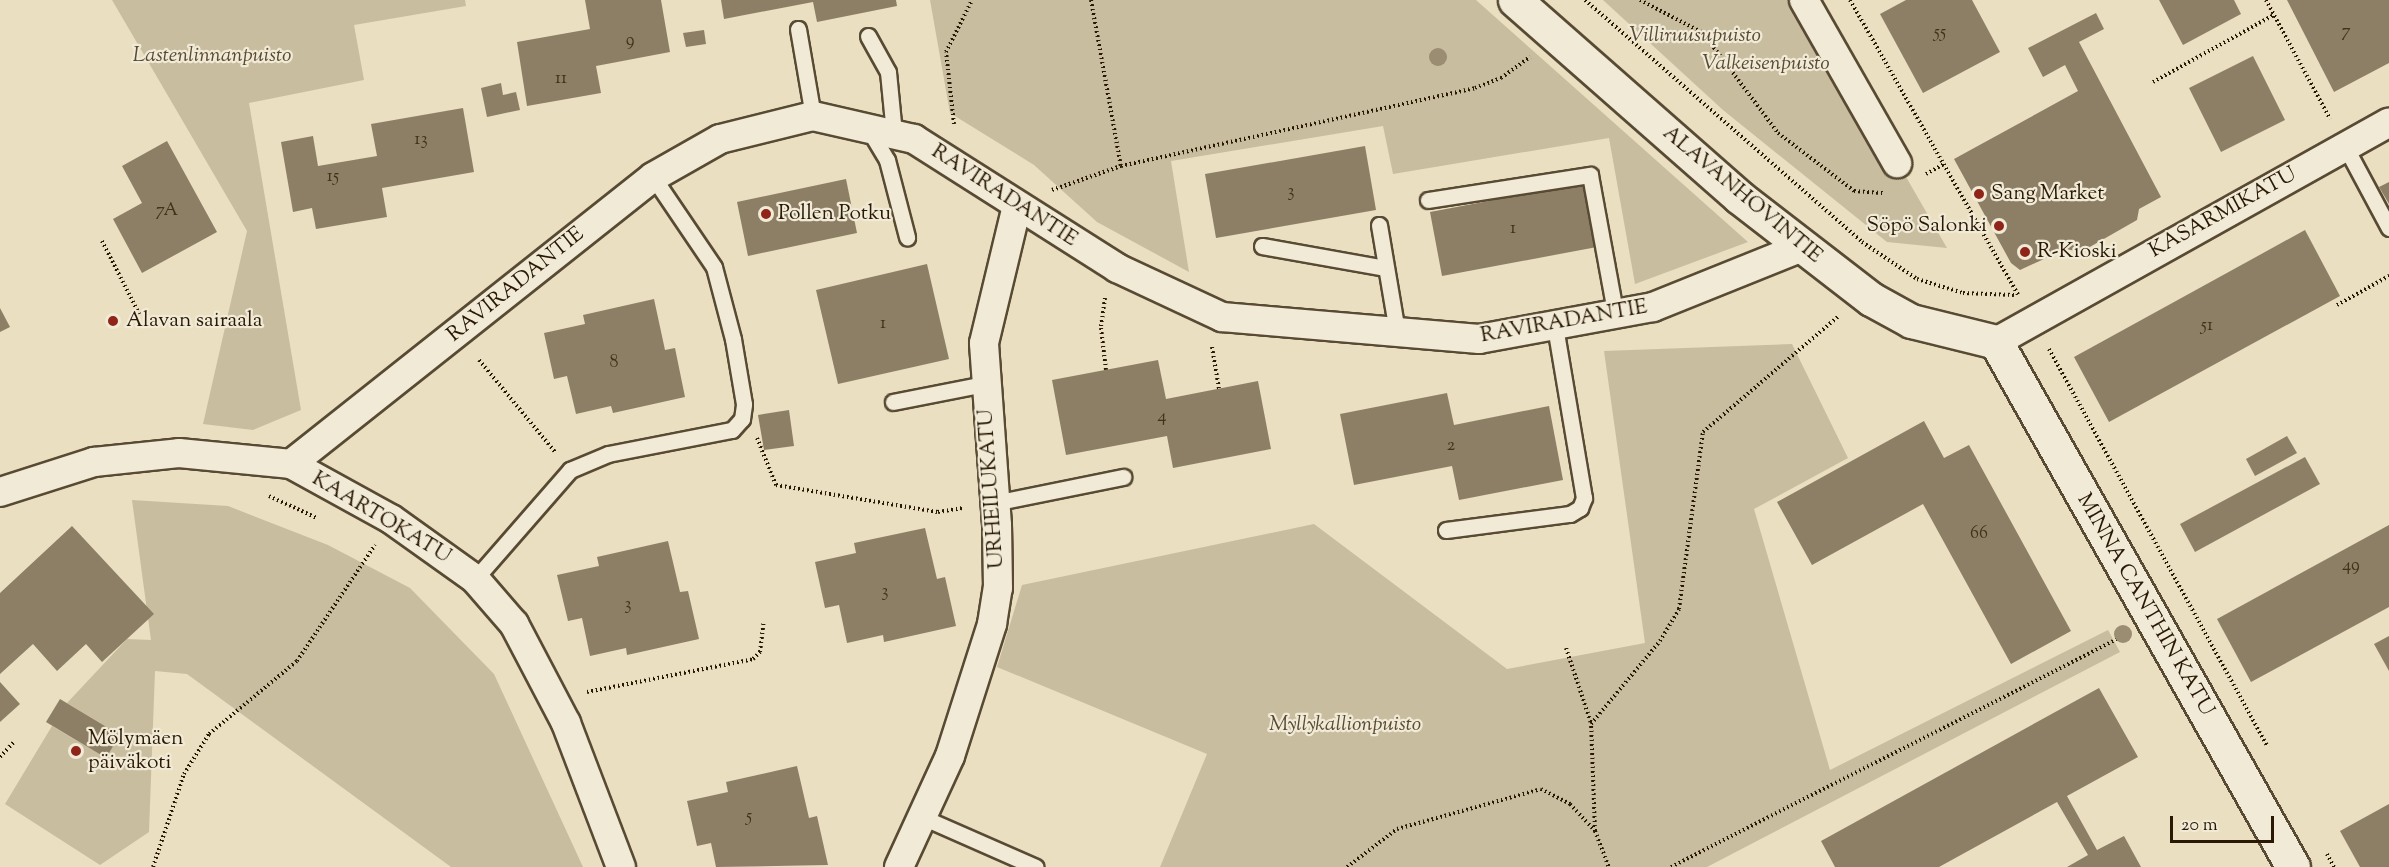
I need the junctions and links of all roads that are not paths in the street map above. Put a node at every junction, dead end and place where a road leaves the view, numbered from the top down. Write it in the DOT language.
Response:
graph roads {
  1 [pos="1515,0"];
  2 [pos="1804,0"];
  3 [pos="798,29"];
  4 [pos="868,36"];
  5 [pos="813,116"];
  6 [pos="2389,122"];
  7 [pos="866,125"];
  8 [pos="894,133"];
  9 [pos="2345,146"];
  10 [pos="1897,163"];
  11 [pos="653,177"];
  12 [pos="1428,200"];
  13 [pos="1017,206"];
  14 [pos="1378,225"];
  15 [pos="2389,228"];
  16 [pos="907,237"];
  17 [pos="1262,246"];
  18 [pos="1802,248"];
  19 [pos="1386,268"];
  20 [pos="1616,316"];
  21 [pos="1555,327"];
  22 [pos="1397,331"];
  23 [pos="1996,342"];
  24 [pos="985,384"];
  25 [pos="893,402"];
  26 [pos="291,464"];
  27 [pos="1123,477"];
  28 [pos="0,492"];
  29 [pos="994,502"];
  30 [pos="1446,530"];
  31 [pos="475,579"];
  32 [pos="921,817"];
  33 [pos="621,867"];
  34 [pos="898,867"];
  35 [pos="1036,867"];
  36 [pos="2293,867"];
  1 -- 18 [label="main road, ALAVANHOVINTIE"];
  2 -- 10 [label="street"];
  3 -- 5 [label="lane"];
  4 -- 8 [label="lane"];
  5 -- 7 [label="street, RAVIRADANTIE"];
  5 -- 11 [label="street, RAVIRADANTIE"];
  6 -- 9 [label="street, KASARMIKATU"];
  7 -- 8 [label="street, RAVIRADANTIE"];
  7 -- 16 [label="lane"];
  8 -- 13 [label="street, RAVIRADANTIE"];
  9 -- 15 [label="lane"];
  9 -- 23 [label="street, KASARMIKATU"];
  11 -- 26 [label="street, RAVIRADANTIE"];
  11 -- 31 [label="lane"];
  12 -- 20 [label="lane"];
  13 -- 22 [label="street, RAVIRADANTIE"];
  13 -- 24 [label="street, URHEILUKATU"];
  14 -- 19 [label="lane"];
  17 -- 19 [label="lane"];
  18 -- 20 [label="street, RAVIRADANTIE"];
  18 -- 23 [label="main road, ALAVANHOVINTIE"];
  19 -- 22 [label="lane"];
  20 -- 21 [label="street, RAVIRADANTIE"];
  21 -- 22 [label="street, RAVIRADANTIE"];
  21 -- 30 [label="lane"];
  23 -- 36 [label="main road, MINNA CANTHIN KATU"];
  24 -- 25 [label="lane"];
  24 -- 29 [label="street, URHEILUKATU"];
  26 -- 28 [label="street, KAARTOKATU"];
  26 -- 31 [label="street, KAARTOKATU"];
  27 -- 29 [label="lane"];
  29 -- 32 [label="street, URHEILUKATU"];
  31 -- 33 [label="street, KAARTOKATU"];
  32 -- 34 [label="street, URHEILUKATU"];
  32 -- 35 [label="lane"];
}
